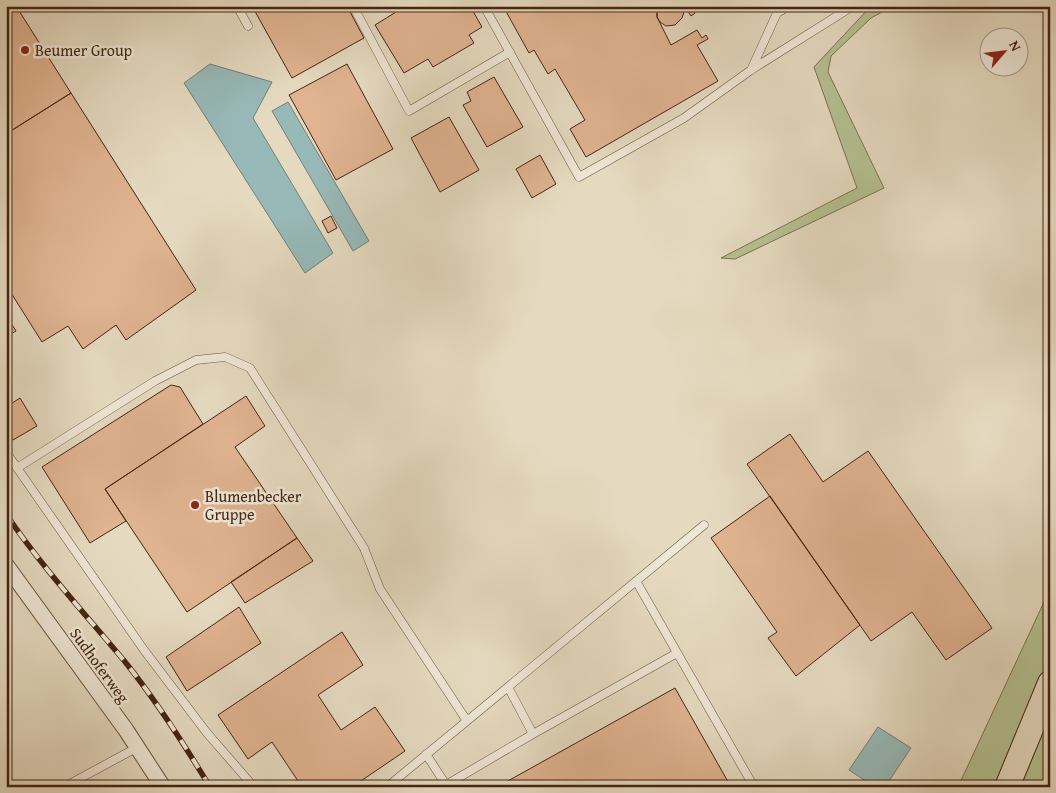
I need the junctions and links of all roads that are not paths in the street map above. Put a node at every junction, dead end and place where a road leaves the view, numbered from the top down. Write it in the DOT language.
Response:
graph roads {
  1 [pos="237,6"];
  2 [pos="353,6"];
  3 [pos="484,6"];
  4 [pos="789,6"];
  5 [pos="853,6"];
  6 [pos="248,26"];
  7 [pos="510,52"];
  8 [pos="751,70"];
  9 [pos="6,452"];
  10 [pos="17,468"];
  11 [pos="704,525"];
  12 [pos="6,565"];
  13 [pos="636,581"];
  14 [pos="677,653"];
  15 [pos="1050,683"];
  16 [pos="508,687"];
  17 [pos="467,721"];
  18 [pos="533,734"];
  19 [pos="138,747"];
  20 [pos="426,754"];
  21 [pos="64,787"];
  22 [pos="163,787"];
  23 [pos="254,787"];
  24 [pos="387,787"];
  25 [pos="754,787"];
  26 [pos="1007,787"];
  1 -- 6 [label="lane"];
  2 -- 7 [label="lane"];
  3 -- 7 [label="lane"];
  4 -- 8 [label="lane"];
  5 -- 8 [label="lane"];
  7 -- 8 [label="lane"];
  9 -- 10 [label="lane"];
  10 -- 17 [label="lane"];
  10 -- 23 [label="lane"];
  11 -- 13 [label="lane"];
  12 -- 19 [label="street, Sudhoferweg"];
  13 -- 14 [label="lane"];
  13 -- 16 [label="lane"];
  14 -- 18 [label="lane"];
  14 -- 25 [label="lane"];
  15 -- 26 [label="main road"];
  16 -- 17 [label="lane"];
  16 -- 18 [label="lane"];
  17 -- 20 [label="lane"];
  18 -- 20 [label="lane"];
  19 -- 21 [label="lane"];
  19 -- 22 [label="street, Sudhoferweg"];
  20 -- 24 [label="lane"];
}
